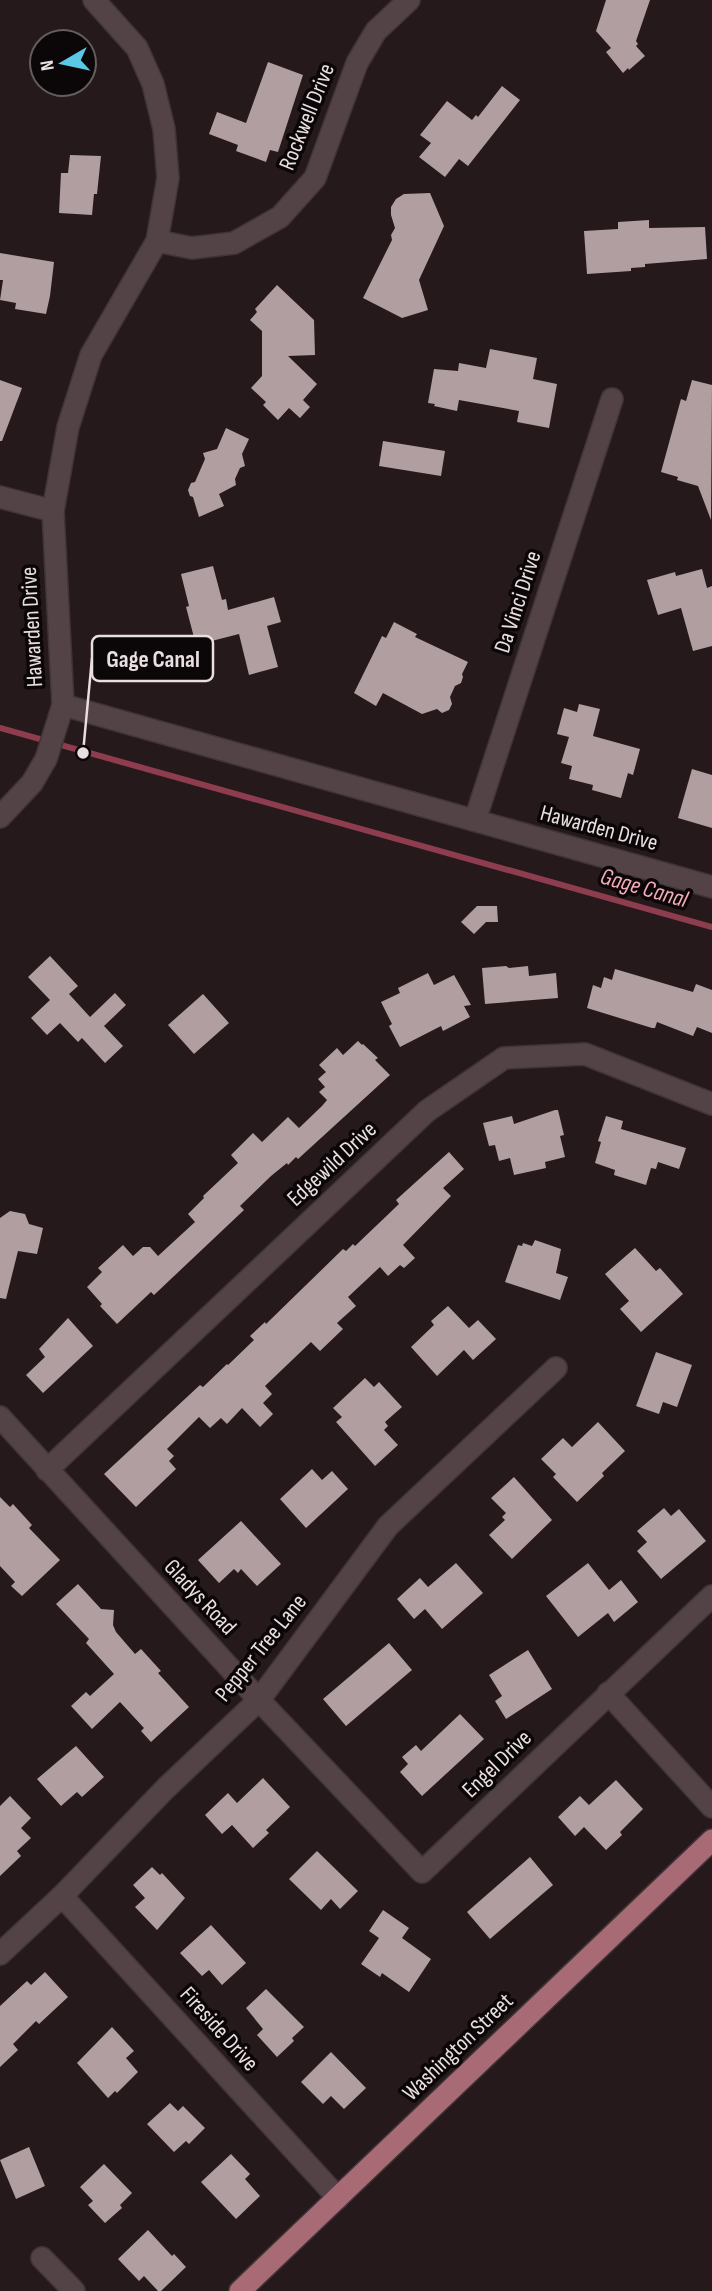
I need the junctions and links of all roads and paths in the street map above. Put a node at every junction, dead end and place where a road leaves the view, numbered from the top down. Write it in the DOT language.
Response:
graph roads {
  1 [pos="94,0"];
  2 [pos="409,0"];
  3 [pos="157,241"];
  4 [pos="612,400"];
  5 [pos="0,497"];
  6 [pos="53,511"];
  7 [pos="63,705"];
  8 [pos="0,817"];
  9 [pos="475,820"];
  10 [pos="712,887"];
  11 [pos="712,1104"];
  12 [pos="556,1368"];
  13 [pos="0,1418"];
  14 [pos="47,1470"];
  15 [pos="712,1596"];
  16 [pos="608,1693"];
  17 [pos="259,1700"];
  18 [pos="712,1807"];
  19 [pos="712,1840"];
  20 [pos="422,1872"];
  21 [pos="62,1896"];
  22 [pos="0,1954"];
  23 [pos="338,2198"];
  24 [pos="42,2258"];
  25 [pos="74,2291"];
  26 [pos="240,2291"];
  1 -- 3 [label="street, Hawarden Drive"];
  2 -- 3 [label="street, Rockwell Drive"];
  3 -- 6 [label="street, Hawarden Drive"];
  4 -- 9 [label="street, Da Vinci Drive"];
  5 -- 6 [label="street"];
  6 -- 7 [label="street, Hawarden Drive"];
  7 -- 8 [label="street"];
  7 -- 9 [label="street, Hawarden Drive"];
  9 -- 10 [label="street, Hawarden Drive"];
  11 -- 14 [label="street, Edgewild Drive"];
  12 -- 17 [label="street, Pepper Tree Lane"];
  13 -- 14 [label="street, Gladys Road"];
  14 -- 17 [label="street, Gladys Road"];
  15 -- 16 [label="street, Engel Drive"];
  16 -- 18 [label="street"];
  16 -- 20 [label="street, Engel Drive"];
  17 -- 20 [label="street, Gladys Road"];
  17 -- 21 [label="street, Pepper Tree Lane"];
  19 -- 23 [label="main road, Washington Street"];
  21 -- 22 [label="street, Pepper Tree Lane"];
  21 -- 23 [label="street, Fireside Drive"];
  23 -- 26 [label="main road, Washington Street"];
  24 -- 25 [label="street"];
}
